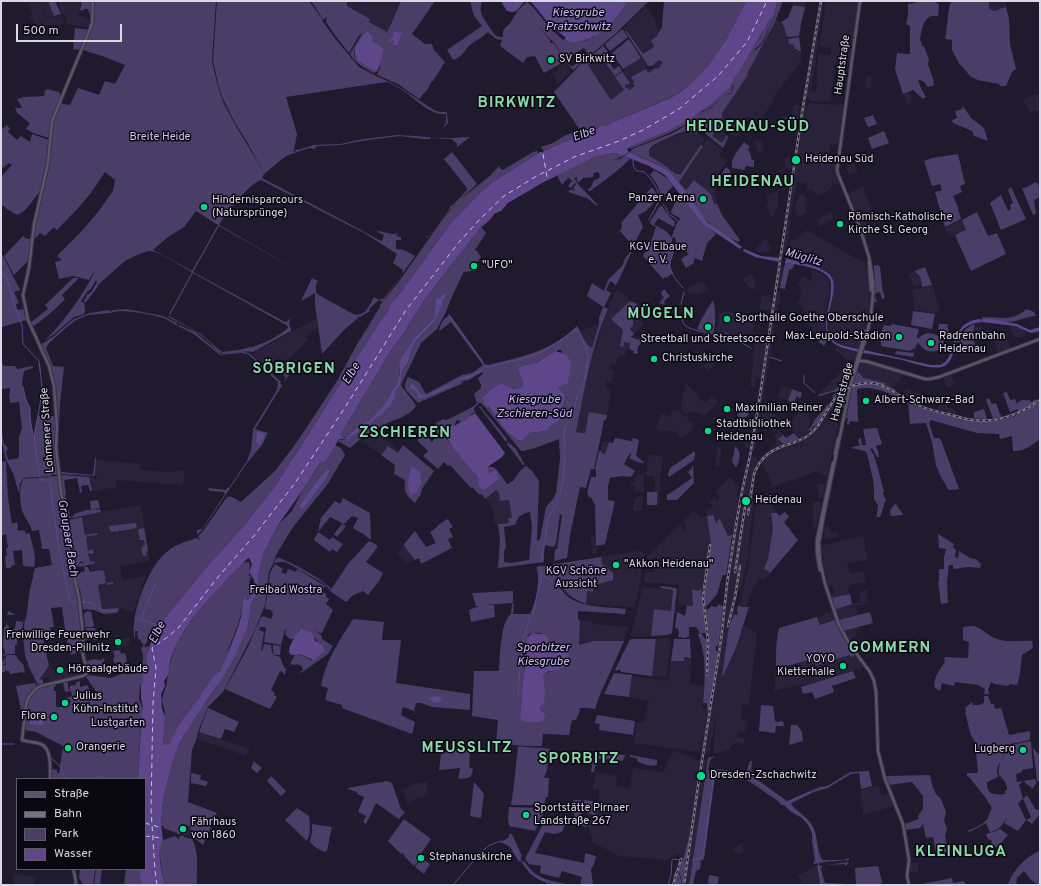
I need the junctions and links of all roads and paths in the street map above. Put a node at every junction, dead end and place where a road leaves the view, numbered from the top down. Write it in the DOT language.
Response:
graph roads {
  1 [pos="93,1"];
  2 [pos="860,1"];
  3 [pos="1040,339"];
  4 [pos="858,361"];
  5 [pos="50,778"];
  6 [pos="73,870"];
  7 [pos="76,885"];
  8 [pos="909,885"];
  1 -- 5 [label="main road, Lohmener Straße"];
  2 -- 4 [label="main road, Hauptstraße"];
  3 -- 4 [label="main road"];
  4 -- 8 [label="main road, Hauptstraße"];
  6 -- 7 [label="main road"];
}
